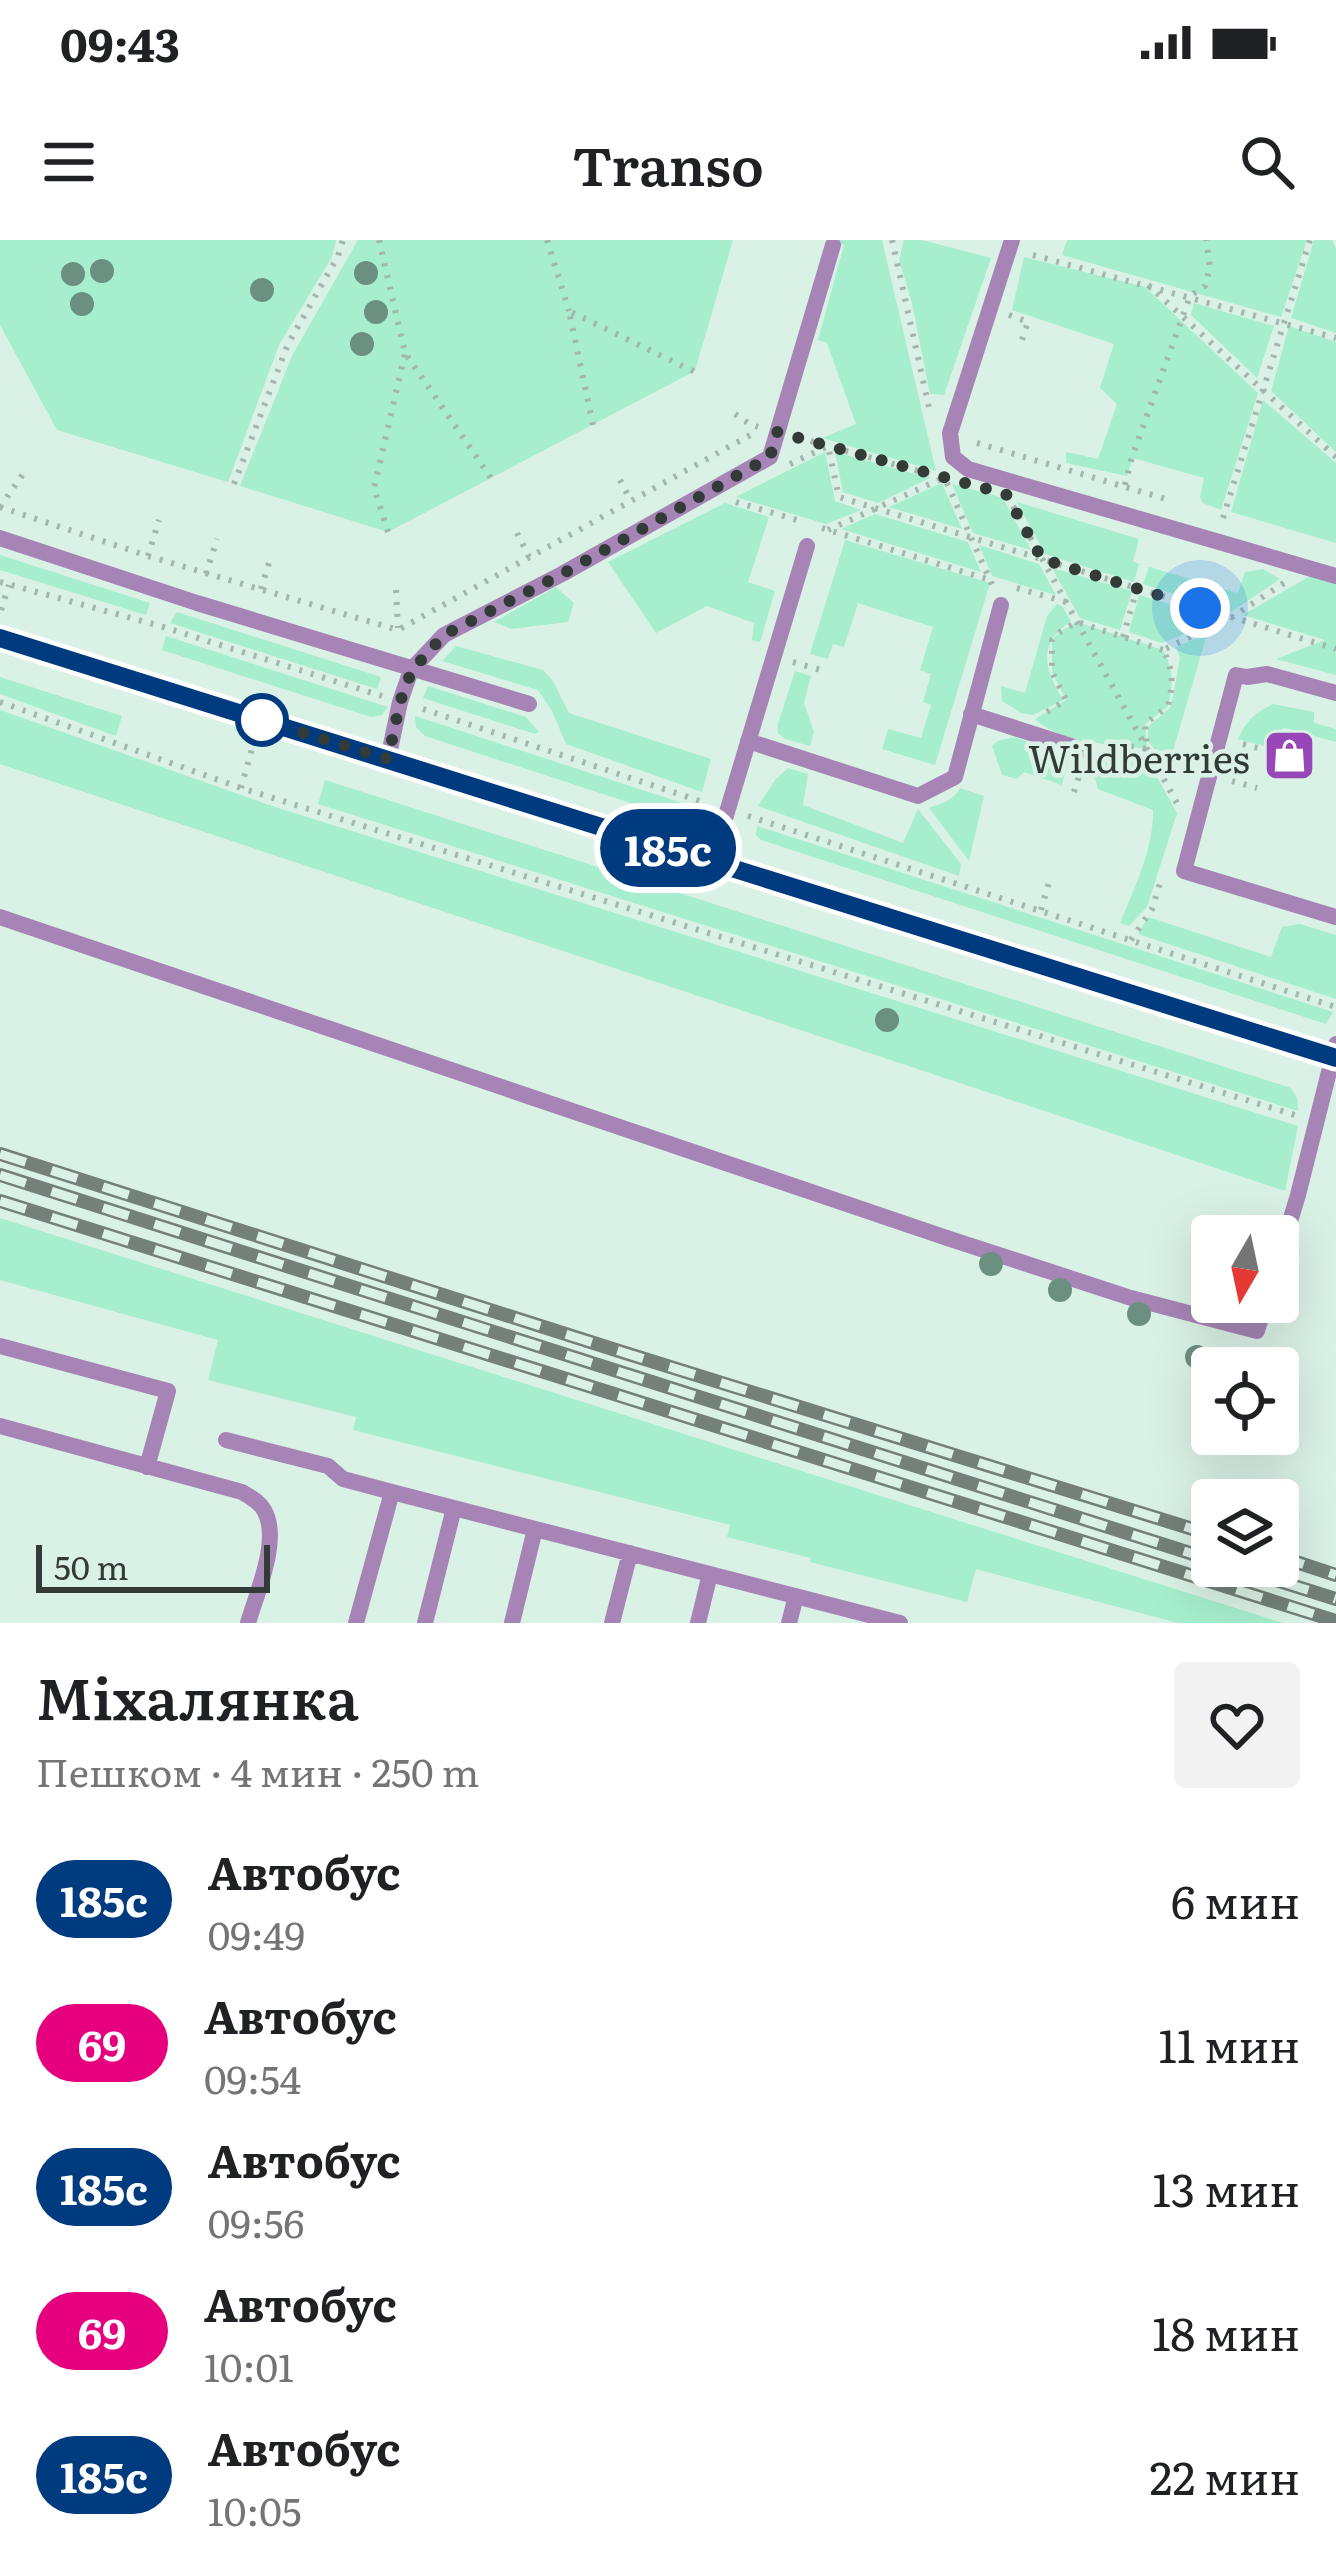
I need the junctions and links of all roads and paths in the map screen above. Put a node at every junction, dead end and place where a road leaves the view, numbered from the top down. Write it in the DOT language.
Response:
graph roads {
  1 [pos="343,240"];
  2 [pos="380,240"];
  3 [pos="547,240"];
  4 [pos="892,240"];
  5 [pos="1206,240"];
  6 [pos="1310,240"];
  7 [pos="1011,244"];
  8 [pos="832,245"];
  9 [pos="1145,283"];
  10 [pos="1190,296"];
  11 [pos="569,310"];
  12 [pos="1184,319"];
  13 [pos="1028,322"];
  14 [pos="1285,322"];
  15 [pos="1336,338"];
  16 [pos="1024,341"];
  17 [pos="405,353"];
  18 [pos="695,371"];
  19 [pos="1262,389"];
  20 [pos="930,413"];
  21 [pos="735,414"];
  22 [pos="748,424"];
  23 [pos="593,425"];
  24 [pos="770,430"];
  25 [pos="962,439"];
  26 [pos="828,446"];
  27 [pos="1336,457"];
  28 [pos="786,466"];
  29 [pos="23,473"];
  30 [pos="491,478"];
  31 [pos="944,478"];
  32 [pos="620,480"];
  33 [pos="965,483"];
  34 [pos="234,484"];
  35 [pos="1006,494"];
  36 [pos="723,498"];
  37 [pos="631,501"];
  38 [pos="0,507"];
  39 [pos="875,508"];
  40 [pos="1222,518"];
  41 [pos="159,520"];
  42 [pos="827,530"];
  43 [pos="388,532"];
  44 [pos="517,533"];
  45 [pos="0,538"];
  46 [pos="971,538"];
  47 [pos="807,546"];
  48 [pos="148,556"];
  49 [pos="271,556"];
  50 [pos="529,557"];
  51 [pos="1042,559"];
  52 [pos="1307,567"];
  53 [pos="1336,576"];
  54 [pos="989,579"];
  55 [pos="4,583"];
  56 [pos="1137,589"];
  57 [pos="261,590"];
  58 [pos="396,590"];
  59 [pos="1066,602"];
  60 [pos="1000,605"];
  61 [pos="0,614"];
  62 [pos="1232,617"];
  63 [pos="1077,622"];
  64 [pos="398,630"];
  65 [pos="1123,637"];
  66 [pos="0,638"];
  67 [pos="1336,649"];
  68 [pos="1163,650"];
  69 [pos="412,670"];
  70 [pos="1336,693"];
  71 [pos="0,702"];
  72 [pos="400,702"];
  73 [pos="529,704"];
  74 [pos="970,715"];
  75 [pos="260,719"];
  76 [pos="1035,719"];
  77 [pos="748,741"];
  78 [pos="1234,742"];
  79 [pos="1088,746"];
  80 [pos="1147,749"];
  81 [pos="1280,754"];
  82 [pos="388,759"];
  83 [pos="1223,778"];
  84 [pos="241,788"];
  85 [pos="1257,788"];
  86 [pos="728,810"];
  87 [pos="1181,811"];
  88 [pos="712,862"];
  89 [pos="1050,879"];
  90 [pos="1040,911"];
  91 [pos="0,917"];
  92 [pos="1336,917"];
  93 [pos="1336,1006"];
  94 [pos="1334,1053"];
  95 [pos="1316,1121"];
  96 [pos="1290,1215"];
  97 [pos="1191,1314"];
  98 [pos="1226,1323"];
  99 [pos="1259,1323"];
  100 [pos="0,1346"];
  101 [pos="0,1426"];
  102 [pos="226,1440"];
  103 [pos="147,1467"];
  104 [pos="392,1492"];
  105 [pos="454,1508"];
  106 [pos="535,1528"];
  107 [pos="629,1553"];
  108 [pos="710,1574"];
  109 [pos="796,1596"];
  110 [pos="893,1622"];
  111 [pos="248,1623"];
  112 [pos="356,1623"];
  113 [pos="424,1623"];
  114 [pos="512,1623"];
  115 [pos="612,1623"];
  116 [pos="698,1623"];
  117 [pos="789,1623"];
  1 -- 34 [label="path"];
  2 -- 17 [label="path"];
  3 -- 11 [label="path"];
  4 -- 20 [label="path"];
  5 -- 10 [label="path"];
  6 -- 14 [label="path"];
  7 -- 9 [label="path"];
  7 -- 52 [label="lane"];
  8 -- 24 [label="lane"];
  9 -- 10 [label="path"];
  9 -- 12 [label="path"];
  10 -- 12 [label="path"];
  10 -- 14 [label="path"];
  11 -- 18 [label="path"];
  11 -- 23 [label="path"];
  12 -- 19 [label="path"];
  12 -- 25 [label="path"];
  13 -- 16 [label="path"];
  14 -- 15 [label="path"];
  14 -- 19 [label="path"];
  17 -- 30 [label="path"];
  17 -- 43 [label="path"];
  19 -- 27 [label="path"];
  19 -- 40 [label="path"];
  21 -- 22 [label="path"];
  24 -- 26 [label="path"];
  24 -- 37 [label="path"];
  24 -- 69 [label="lane"];
  26 -- 28 [label="path"];
  26 -- 31 [label="path"];
  26 -- 39 [label="path"];
  29 -- 38 [label="path"];
  31 -- 33 [label="path"];
  31 -- 39 [label="path"];
  31 -- 46 [label="path"];
  32 -- 37 [label="path"];
  35 -- 51 [label="path"];
  36 -- 42 [label="path"];
  37 -- 50 [label="path"];
  38 -- 48 [label="path"];
  39 -- 42 [label="path"];
  39 -- 46 [label="path"];
  41 -- 48 [label="path"];
  42 -- 54 [label="path"];
  44 -- 50 [label="path"];
  45 -- 69 [label="lane"];
  46 -- 51 [label="path"];
  46 -- 54 [label="path"];
  47 -- 77 [label="lane"];
  48 -- 57 [label="path"];
  49 -- 57 [label="path"];
  50 -- 64 [label="path"];
  51 -- 56 [label="path"];
  51 -- 59 [label="path"];
  52 -- 53 [label="lane"];
  52 -- 62 [label="path"];
  54 -- 59 [label="path"];
  54 -- 60 [label="path"];
  55 -- 61 [label="path"];
  55 -- 72 [label="path"];
  56 -- 62 [label="path"];
  56 -- 65 [label="path"];
  57 -- 64 [label="path"];
  58 -- 64 [label="path"];
  59 -- 63 [label="path"];
  60 -- 74 [label="lane"];
  62 -- 67 [label="path"];
  62 -- 68 [label="path"];
  63 -- 65 [label="path"];
  63 -- 76 [label="path"];
  63 -- 80 [label="path"];
  65 -- 68 [label="path"];
  66 -- 75 [label="street"];
  68 -- 80 [label="path"];
  69 -- 72 [label="lane"];
  69 -- 73 [label="lane"];
  70 -- 92 [label="lane"];
  71 -- 84 [label="path"];
  72 -- 82 [label="lane"];
  72 -- 86 [label="path"];
  74 -- 77 [label="lane"];
  74 -- 79 [label="lane"];
  75 -- 82 [label="street"];
  75 -- 84 [label="path"];
  77 -- 86 [label="lane"];
  78 -- 81 [label="path"];
  79 -- 80 [label="path"];
  80 -- 87 [label="path"];
  82 -- 88 [label="street"];
  83 -- 85 [label="path"];
  84 -- 95 [label="path"];
  86 -- 88 [label="lane"];
  86 -- 90 [label="path"];
  88 -- 94 [label="street"];
  89 -- 90 [label="path"];
  90 -- 93 [label="path"];
  91 -- 97 [label="lane"];
  94 -- 95 [label="lane"];
  95 -- 96 [label="lane"];
  98 -- 99 [label="lane"];
  100 -- 103 [label="lane"];
  101 -- 103 [label="lane"];
  102 -- 104 [label="lane"];
  103 -- 111 [label="lane"];
  104 -- 105 [label="lane"];
  104 -- 112 [label="lane"];
  105 -- 106 [label="lane"];
  105 -- 113 [label="lane"];
  106 -- 107 [label="lane"];
  106 -- 114 [label="lane"];
  107 -- 108 [label="lane"];
  107 -- 115 [label="lane"];
  108 -- 109 [label="lane"];
  108 -- 116 [label="lane"];
  109 -- 110 [label="lane"];
  109 -- 117 [label="lane"];
}
